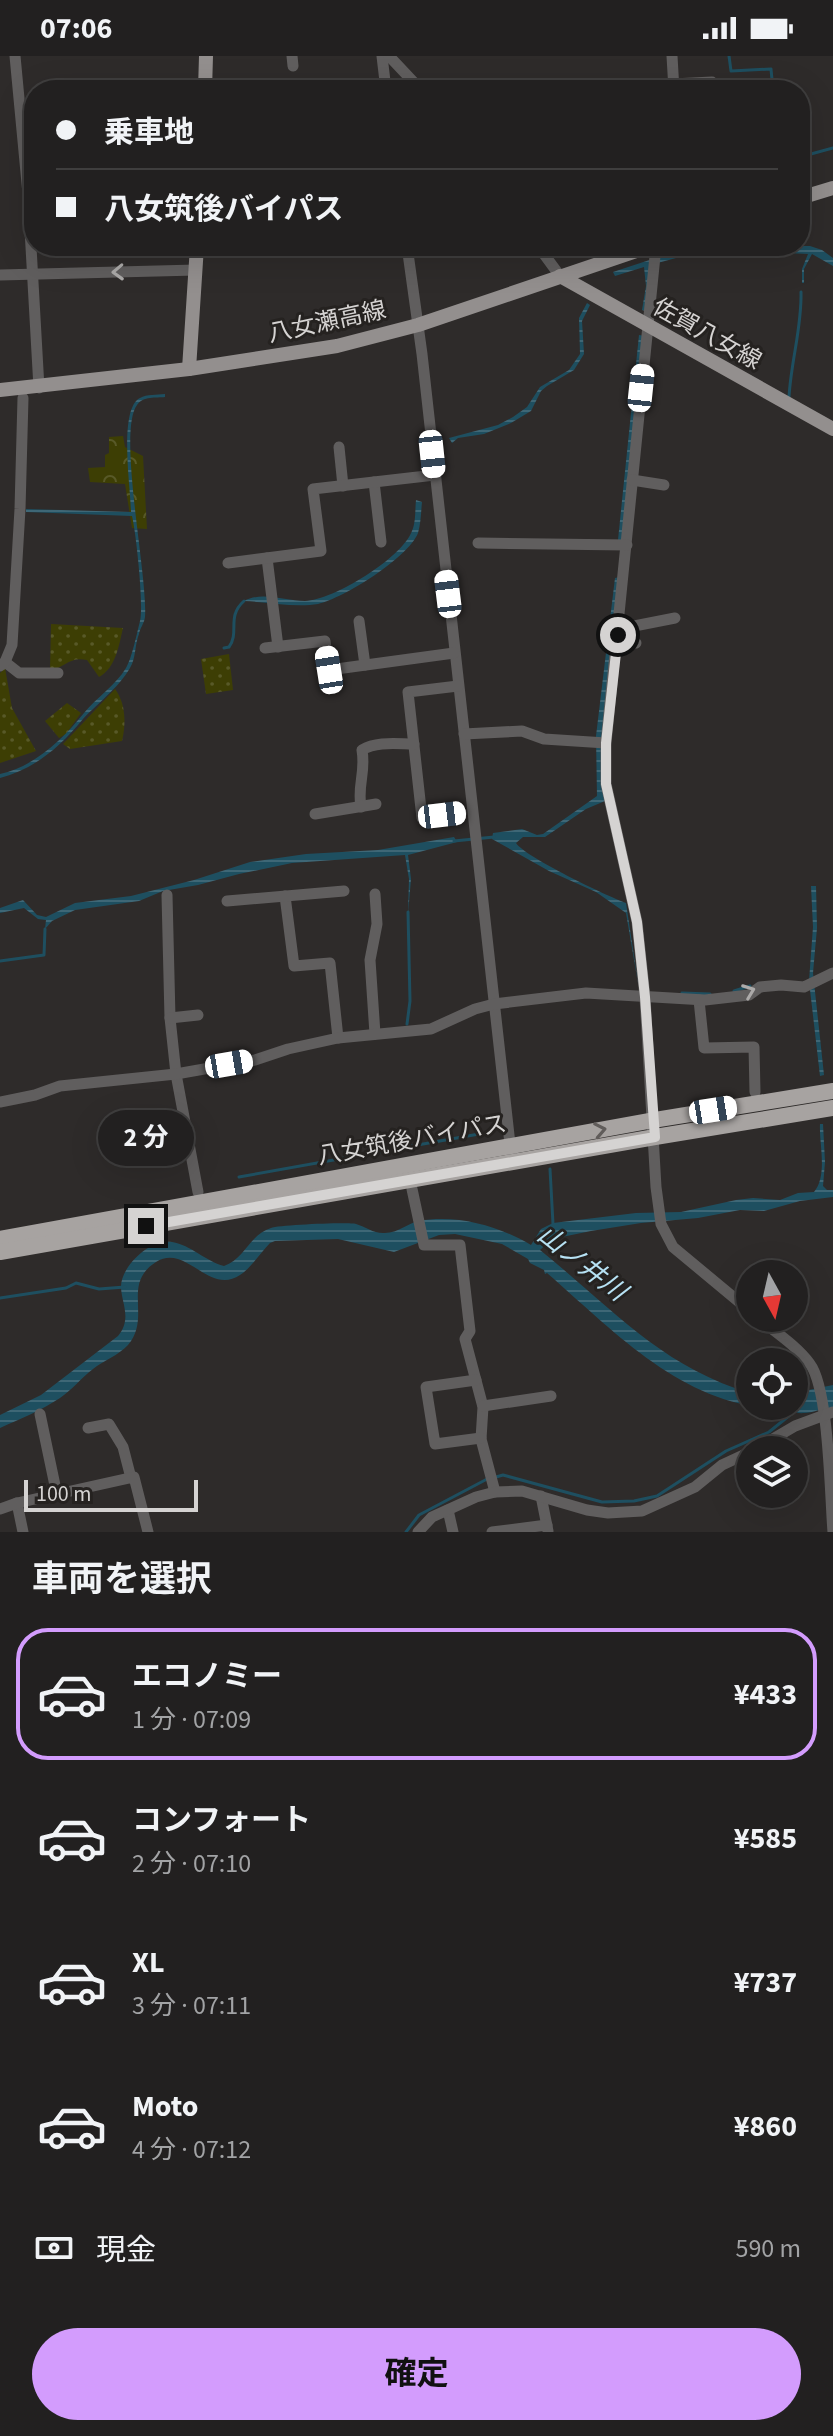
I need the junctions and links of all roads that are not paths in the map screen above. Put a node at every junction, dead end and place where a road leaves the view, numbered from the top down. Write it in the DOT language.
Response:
graph roads {
  1 [pos="15,56"];
  2 [pos="206,56"];
  3 [pos="382,56"];
  4 [pos="389,56"];
  5 [pos="672,56"];
  6 [pos="205,80"];
  7 [pos="385,80"];
  8 [pos="412,80"];
  9 [pos="674,80"];
  10 [pos="24,152"];
  11 [pos="833,188"];
  12 [pos="810,195"];
  13 [pos="31,256"];
  14 [pos="197,256"];
  15 [pos="408,256"];
  16 [pos="545,256"];
  17 [pos="642,256"];
  18 [pos="654,256"];
  19 [pos="196,270"];
  20 [pos="0,275"];
  21 [pos="32,275"];
  22 [pos="560,276"];
  23 [pos="418,325"];
  24 [pos="648,327"];
  25 [pos="189,369"];
  26 [pos="39,388"];
  27 [pos="0,390"];
  28 [pos="23,398"];
  29 [pos="833,429"];
  30 [pos="339,447"];
  31 [pos="435,475"];
  32 [pos="632,480"];
  33 [pos="374,482"];
  34 [pos="664,485"];
  35 [pos="343,486"];
  36 [pos="381,542"];
  37 [pos="478,543"];
  38 [pos="627,545"];
  39 [pos="267,558"];
  40 [pos="228,563"];
  41 [pos="675,618"];
  42 [pos="359,621"];
  43 [pos="615,637"];
  44 [pos="636,643"];
  45 [pos="278,647"];
  46 [pos="265,648"];
  47 [pos="454,653"];
  48 [pos="2,664"];
  49 [pos="365,665"];
  50 [pos="58,673"];
  51 [pos="458,686"];
  52 [pos="464,734"];
  53 [pos="606,743"];
  54 [pos="414,744"];
  55 [pos="376,804"];
  56 [pos="361,807"];
  57 [pos="461,813"];
  58 [pos="315,814"];
  59 [pos="344,891"];
  60 [pos="375,894"];
  61 [pos="167,895"];
  62 [pos="285,896"];
  63 [pos="227,901"];
  64 [pos="833,973"];
  65 [pos="645,997"];
  66 [pos="699,1000"];
  67 [pos="494,1004"];
  68 [pos="198,1015"];
  69 [pos="170,1018"];
  70 [pos="375,1034"];
  71 [pos="338,1038"];
  72 [pos="176,1074"];
  73 [pos="833,1091"];
  74 [pos="755,1092"];
  75 [pos="0,1102"];
  76 [pos="833,1108"];
  77 [pos="654,1128"];
  78 [pos="511,1154"];
  79 [pos="412,1189"];
  80 [pos="198,1192"];
  81 [pos="0,1239"];
  82 [pos="0,1252"];
  83 [pos="736,1299"];
  84 [pos="774,1332"];
  85 [pos="476,1380"];
  86 [pos="551,1396"];
  87 [pos="483,1406"];
  88 [pos="827,1412"];
  89 [pos="40,1414"];
  90 [pos="88,1428"];
  91 [pos="778,1436"];
  92 [pos="481,1438"];
  93 [pos="736,1458"];
  94 [pos="131,1478"];
  95 [pos="495,1492"];
  96 [pos="57,1495"];
  97 [pos="541,1496"];
  98 [pos="17,1503"];
  99 [pos="0,1509"];
  100 [pos="448,1510"];
  101 [pos="548,1528"];
  102 [pos="23,1532"];
  103 [pos="148,1532"];
  104 [pos="418,1532"];
  105 [pos="453,1532"];
  106 [pos="492,1532"];
  107 [pos="833,1532"];
  1 -- 10 [label="street"];
  2 -- 6 [label="main road"];
  3 -- 7 [label="street"];
  4 -- 8 [label="street"];
  5 -- 9 [label="street"];
  11 -- 12 [label="main road"];
  13 -- 21 [label="street"];
  14 -- 19 [label="main road"];
  15 -- 23 [label="street"];
  16 -- 22 [label="street"];
  17 -- 22 [label="main road, 八女瀬高線"];
  18 -- 24 [label="street"];
  19 -- 21 [label="street, one-way"];
  19 -- 25 [label="main road"];
  20 -- 21 [label="street"];
  21 -- 26 [label="street"];
  22 -- 23 [label="main road, 八女瀬高線"];
  22 -- 24 [label="main road, 佐賀八女線"];
  23 -- 25 [label="main road, 八女瀬高線"];
  23 -- 31 [label="street"];
  24 -- 29 [label="main road, 佐賀八女線"];
  24 -- 32 [label="street"];
  25 -- 26 [label="main road, 八女瀬高線"];
  26 -- 27 [label="main road, 八女瀬高線"];
  28 -- 48 [label="street"];
  30 -- 35 [label="street"];
  31 -- 33 [label="street"];
  31 -- 47 [label="street"];
  32 -- 34 [label="street"];
  32 -- 38 [label="street"];
  33 -- 35 [label="street"];
  33 -- 36 [label="street"];
  35 -- 39 [label="street"];
  37 -- 38 [label="street"];
  38 -- 43 [label="street"];
  39 -- 40 [label="street"];
  39 -- 45 [label="street"];
  41 -- 43 [label="street"];
  42 -- 49 [label="street"];
  43 -- 44 [label="street"];
  43 -- 53 [label="street"];
  45 -- 46 [label="street"];
  45 -- 49 [label="street"];
  47 -- 49 [label="street"];
  47 -- 51 [label="street"];
  48 -- 50 [label="street"];
  51 -- 52 [label="street"];
  51 -- 54 [label="street"];
  52 -- 53 [label="street"];
  52 -- 67 [label="street"];
  53 -- 65 [label="street"];
  54 -- 56 [label="street"];
  54 -- 57 [label="street"];
  55 -- 56 [label="street"];
  56 -- 58 [label="street"];
  59 -- 62 [label="street"];
  60 -- 70 [label="street"];
  61 -- 69 [label="street"];
  62 -- 63 [label="street"];
  62 -- 71 [label="street"];
  66 -- 64 [label="street, one-way"];
  65 -- 66 [label="street"];
  65 -- 67 [label="street"];
  65 -- 77 [label="street"];
  66 -- 74 [label="street"];
  67 -- 70 [label="street"];
  67 -- 78 [label="street"];
  68 -- 69 [label="street"];
  69 -- 72 [label="street"];
  70 -- 71 [label="street"];
  71 -- 72 [label="street"];
  72 -- 75 [label="street"];
  72 -- 80 [label="street"];
  73 -- 77 [label="highway, 八女筑後バイパス"];
  76 -- 77 [label="highway, 八女筑後バイパス"];
  77 -- 78 [label="highway, 八女筑後バイパス"];
  77 -- 83 [label="street"];
  78 -- 81 [label="highway, 八女筑後バイパス"];
  78 -- 82 [label="highway, 八女筑後バイパス"];
  79 -- 85 [label="street"];
  84 -- 88 [label="street"];
  85 -- 87 [label="street"];
  85 -- 92 [label="street"];
  86 -- 87 [label="street"];
  87 -- 92 [label="street"];
  88 -- 91 [label="street"];
  88 -- 107 [label="street"];
  89 -- 96 [label="street"];
  90 -- 94 [label="street"];
  92 -- 95 [label="street"];
  93 -- 97 [label="street"];
  94 -- 96 [label="street"];
  94 -- 103 [label="street"];
  95 -- 97 [label="street"];
  95 -- 100 [label="street"];
  96 -- 98 [label="street"];
  97 -- 101 [label="street"];
  98 -- 99 [label="street"];
  98 -- 102 [label="street"];
  100 -- 104 [label="street"];
  100 -- 105 [label="street"];
  101 -- 106 [label="street"];
}
